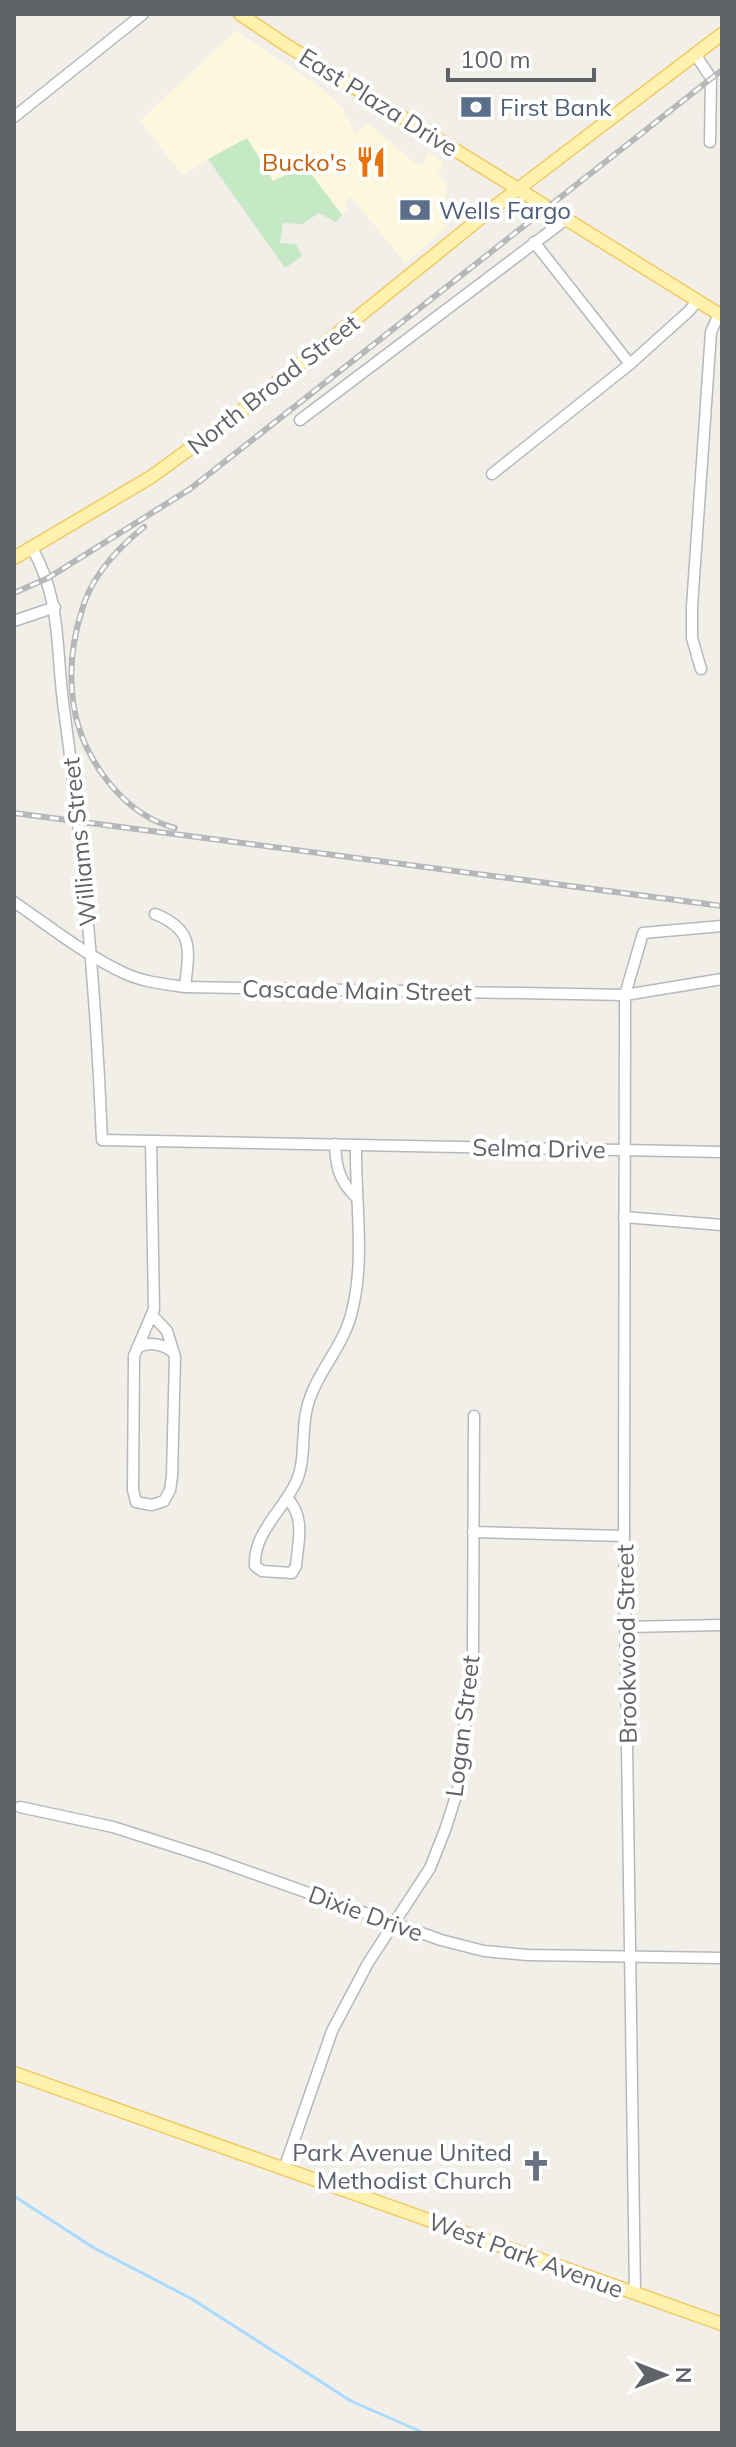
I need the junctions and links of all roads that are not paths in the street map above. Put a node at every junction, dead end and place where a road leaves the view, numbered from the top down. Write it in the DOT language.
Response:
graph roads {
  1 [pos="143,14"];
  2 [pos="240,14"];
  3 [pos="722,34"];
  4 [pos="695,54"];
  5 [pos="14,117"];
  6 [pos="710,142"];
  7 [pos="517,190"];
  8 [pos="565,220"];
  9 [pos="534,242"];
  10 [pos="697,301"];
  11 [pos="720,315"];
  12 [pos="630,364"];
  13 [pos="300,420"];
  14 [pos="492,474"];
  15 [pos="32,548"];
  16 [pos="14,558"];
  17 [pos="55,607"];
  18 [pos="14,621"];
  19 [pos="701,669"];
  20 [pos="14,902"];
  21 [pos="155,914"];
  22 [pos="722,926"];
  23 [pos="91,954"];
  24 [pos="722,979"];
  25 [pos="185,987"];
  26 [pos="625,995"];
  27 [pos="102,1140"];
  28 [pos="151,1141"];
  29 [pos="335,1144"];
  30 [pos="356,1145"];
  31 [pos="625,1150"];
  32 [pos="722,1152"];
  33 [pos="356,1197"];
  34 [pos="624,1217"];
  35 [pos="722,1225"];
  36 [pos="152,1315"];
  37 [pos="137,1348"];
  38 [pos="174,1353"];
  39 [pos="474,1416"];
  40 [pos="287,1498"];
  41 [pos="473,1532"];
  42 [pos="624,1536"];
  43 [pos="722,1625"];
  44 [pos="626,1627"];
  45 [pos="20,1807"];
  46 [pos="395,1924"];
  47 [pos="631,1957"];
  48 [pos="722,1958"];
  49 [pos="14,2073"];
  50 [pos="284,2169"];
  51 [pos="635,2293"];
  52 [pos="722,2324"];
  1 -- 5 [label="street"];
  2 -- 7 [label="main road, East Plaza Drive"];
  3 -- 4 [label="main road, North Broad Street"];
  4 -- 6 [label="street"];
  4 -- 7 [label="main road, North Broad Street"];
  7 -- 8 [label="main road, East Plaza Drive"];
  7 -- 15 [label="main road, North Broad Street"];
  8 -- 9 [label="street"];
  8 -- 10 [label="main road, East Plaza Drive"];
  9 -- 12 [label="street"];
  9 -- 13 [label="street"];
  10 -- 11 [label="main road, East Plaza Drive"];
  10 -- 12 [label="street"];
  11 -- 19 [label="street"];
  12 -- 14 [label="street"];
  15 -- 16 [label="main road, North Broad Street"];
  15 -- 17 [label="street, Williams Street"];
  17 -- 18 [label="street"];
  17 -- 23 [label="street, Williams Street"];
  20 -- 23 [label="street, Cascade Main Street"];
  21 -- 25 [label="street"];
  22 -- 26 [label="street, Brookwood Street"];
  23 -- 25 [label="street, Cascade Main Street"];
  23 -- 27 [label="street, Williams Street"];
  24 -- 26 [label="street, Cascade Main Street"];
  25 -- 26 [label="street, Cascade Main Street"];
  26 -- 31 [label="street, Brookwood Street"];
  27 -- 28 [label="street, Selma Drive"];
  28 -- 29 [label="street, Selma Drive"];
  28 -- 36 [label="street"];
  29 -- 30 [label="street, Selma Drive"];
  29 -- 33 [label="street"];
  30 -- 31 [label="street, Selma Drive"];
  30 -- 33 [label="street"];
  31 -- 32 [label="street, Selma Drive"];
  31 -- 34 [label="street, Brookwood Street"];
  33 -- 40 [label="street"];
  34 -- 35 [label="street"];
  34 -- 42 [label="street, Brookwood Street"];
  36 -- 37 [label="street"];
  36 -- 38 [label="street"];
  37 -- 38 [label="street"];
  37 -- 38 [label="street"];
  39 -- 41 [label="street, Logan Street"];
  40 -- 40 [label="street"];
  41 -- 42 [label="street"];
  41 -- 46 [label="street, Logan Street"];
  42 -- 44 [label="street, Brookwood Street"];
  43 -- 44 [label="street"];
  44 -- 47 [label="street, Brookwood Street"];
  45 -- 46 [label="street, Dixie Drive"];
  46 -- 47 [label="street, Dixie Drive"];
  46 -- 50 [label="street, Logan Street"];
  47 -- 48 [label="street, Dixie Drive"];
  47 -- 51 [label="street, Brookwood Street"];
  49 -- 50 [label="main road, West Park Avenue"];
  50 -- 51 [label="main road, West Park Avenue"];
  51 -- 52 [label="main road, West Park Avenue"];
}
